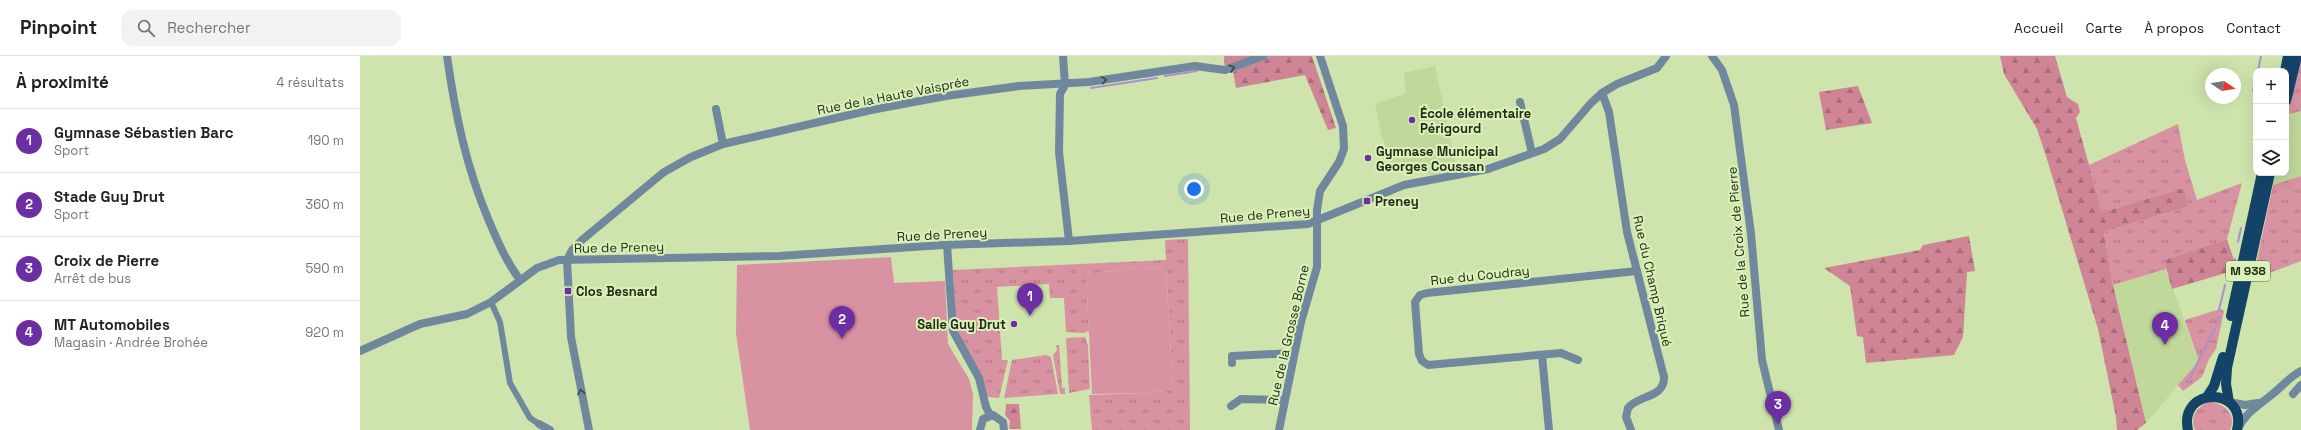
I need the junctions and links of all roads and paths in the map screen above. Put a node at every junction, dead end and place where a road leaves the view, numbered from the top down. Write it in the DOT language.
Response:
graph roads {
  1 [pos="447,56"];
  2 [pos="1063,56"];
  3 [pos="1263,56"];
  4 [pos="1320,56"];
  5 [pos="1666,56"];
  6 [pos="1712,56"];
  7 [pos="2288,56"];
  8 [pos="2297,56"];
  9 [pos="2285,68"];
  10 [pos="1065,85"];
  11 [pos="2289,89"];
  12 [pos="1602,93"];
  13 [pos="1520,102"];
  14 [pos="716,109"];
  15 [pos="723,144"];
  16 [pos="1532,153"];
  17 [pos="2261,176"];
  18 [pos="2269,176"];
  19 [pos="1318,221"];
  20 [pos="1069,241"];
  21 [pos="947,244"];
  22 [pos="567,260"];
  23 [pos="1637,271"];
  24 [pos="520,280"];
  25 [pos="491,302"];
  26 [pos="360,351"];
  27 [pos="1294,353"];
  28 [pos="1542,354"];
  29 [pos="1578,360"];
  30 [pos="1232,363"];
  31 [pos="2301,371"];
  32 [pos="2301,385"];
  33 [pos="2293,394"];
  34 [pos="2207,397"];
  35 [pos="1285,400"];
  36 [pos="2229,402"];
  37 [pos="2260,403"];
  38 [pos="1231,406"];
  39 [pos="990,415"];
  40 [pos="2187,418"];
  41 [pos="539,424"];
  42 [pos="2237,429"];
  43 [pos="550,430"];
  44 [pos="589,430"];
  45 [pos="980,430"];
  46 [pos="1004,430"];
  47 [pos="1279,430"];
  48 [pos="1549,430"];
  49 [pos="1630,430"];
  50 [pos="1779,430"];
  51 [pos="2180,430"];
  52 [pos="2188,430"];
  1 -- 24 [label="street"];
  2 -- 10 [label="street"];
  10 -- 3 [label="street, Rue de la Haute Vaisprée, one-way"];
  4 -- 19 [label="street, Rue de la Grosse Borne"];
  5 -- 12 [label="street, Rue de Preney"];
  6 -- 50 [label="street, Rue de la Croix de Pierre"];
  7 -- 9 [label="main road"];
  8 -- 11 [label="main road"];
  10 -- 15 [label="street, Rue de la Haute Vaisprée"];
  10 -- 20 [label="street"];
  12 -- 16 [label="street, Rue de Preney"];
  12 -- 23 [label="street, Rue du Champ Briqué"];
  13 -- 16 [label="street"];
  14 -- 15 [label="street"];
  15 -- 22 [label="street, Rue de la Haute Vaisprée"];
  16 -- 19 [label="street, Rue de Preney"];
  17 -- 34 [label="main road, M 938"];
  18 -- 36 [label="main road, M 938"];
  19 -- 20 [label="street, Rue de Preney"];
  19 -- 27 [label="street, Rue de la Grosse Borne"];
  20 -- 21 [label="street, Rue de Preney"];
  21 -- 22 [label="street, Rue de Preney"];
  21 -- 39 [label="street"];
  22 -- 24 [label="street, Rue de Preney"];
  44 -- 22 [label="street, one-way"];
  23 -- 28 [label="street, Rue du Coudray"];
  23 -- 49 [label="street, Rue du Champ Briqué"];
  24 -- 25 [label="street, Rue de Preney"];
  25 -- 26 [label="street, Rue de Preney"];
  25 -- 41 [label="street"];
  27 -- 30 [label="street"];
  27 -- 35 [label="street, Rue de la Grosse Borne"];
  28 -- 29 [label="street, Rue du Coudray"];
  28 -- 48 [label="street"];
  31 -- 37 [label="street"];
  32 -- 33 [label="street"];
  34 -- 36 [label="main road"];
  34 -- 40 [label="main road, M 938"];
  35 -- 38 [label="street"];
  35 -- 47 [label="street, Rue de la Grosse Borne"];
  36 -- 37 [label="street"];
  36 -- 42 [label="main road, M 938"];
  37 -- 42 [label="street"];
  39 -- 45 [label="street"];
  39 -- 46 [label="street"];
  40 -- 51 [label="main road, M 938"];
  40 -- 52 [label="main road"];
  41 -- 43 [label="street"];
}
